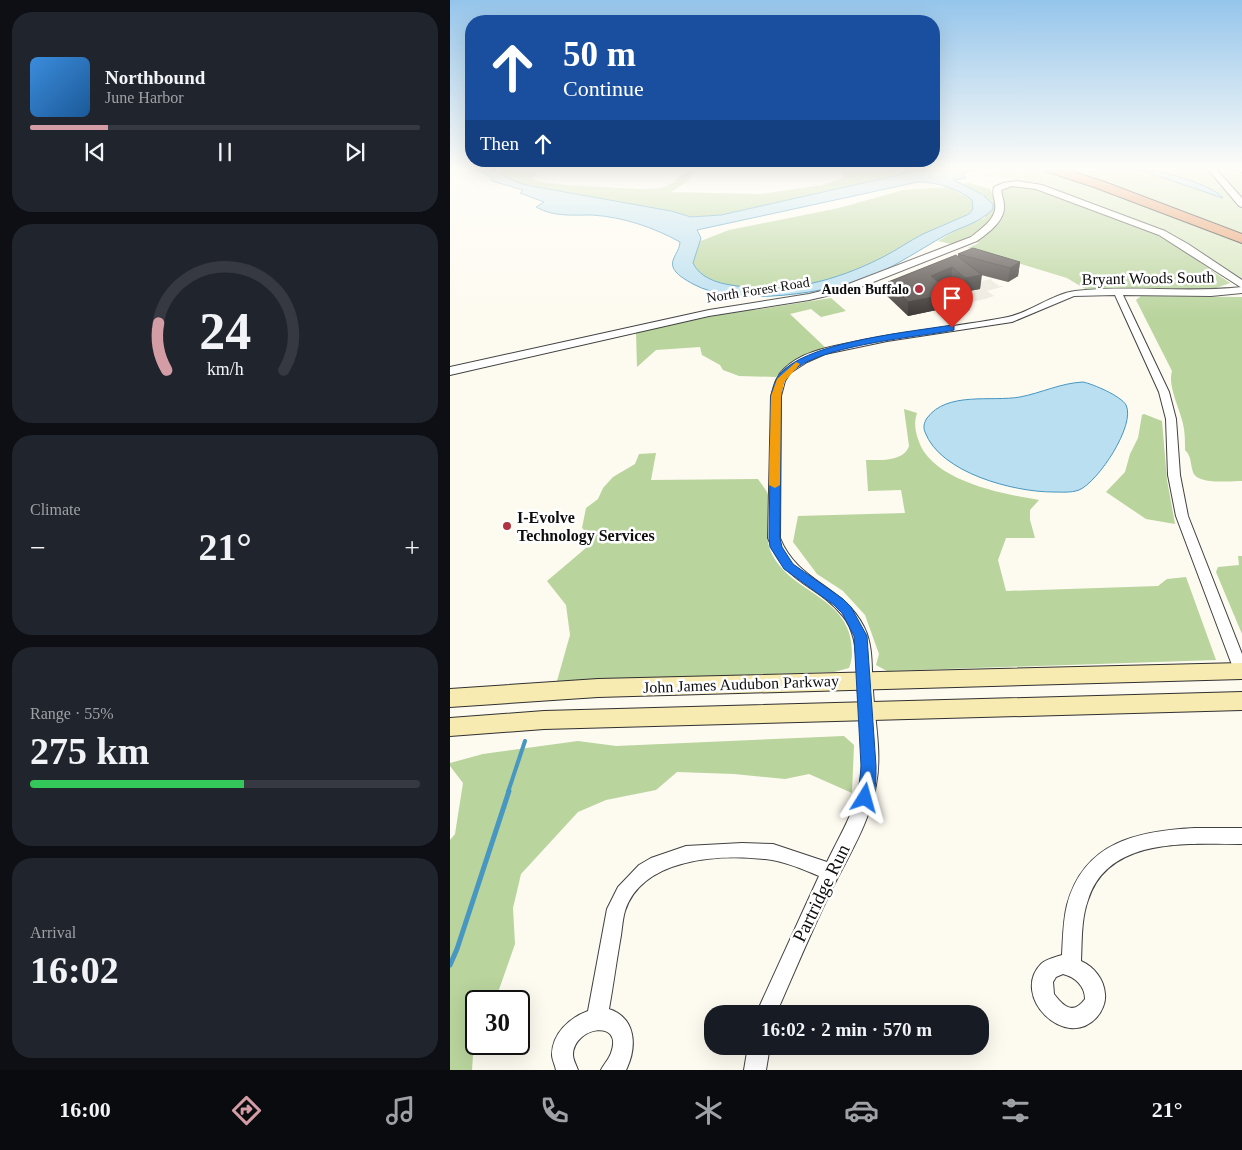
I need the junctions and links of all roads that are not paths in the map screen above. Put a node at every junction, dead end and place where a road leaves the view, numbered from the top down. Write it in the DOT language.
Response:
graph roads {
  1 [pos="994,218"];
  2 [pos="1121,218"];
  3 [pos="1187,218"];
  4 [pos="1242,239"];
  5 [pos="1242,285"];
  6 [pos="1242,290"];
  7 [pos="1118,292"];
  8 [pos="450,371"];
  9 [pos="1242,672"];
  10 [pos="864,680"];
  11 [pos="456,697"];
  12 [pos="1242,701"];
  13 [pos="866,710"];
  14 [pos="451,727"];
  15 [pos="1242,836"];
  16 [pos="831,872"];
  17 [pos="1072,966"];
  18 [pos="770,1005"];
  19 [pos="596,1018"];
  20 [pos="758,1055"];
  21 [pos="567,1070"];
  22 [pos="612,1070"];
  23 [pos="755,1070"];
  1 -- 8 [label="street, North Forest Road"];
  2 -- 5 [label="street, North Forest Road"];
  3 -- 4 [label="highway"];
  6 -- 7 [label="street, Bryant Woods South"];
  7 -- 9 [label="street"];
  7 -- 10 [label="street, Bryant Woods South"];
  9 -- 10 [label="main road, John James Audubon Parkway"];
  10 -- 11 [label="main road, John James Audubon Parkway"];
  10 -- 13 [label="street, Bryant Woods South"];
  11 -- 14 [label="main road"];
  12 -- 13 [label="main road, John James Audubon Parkway"];
  13 -- 14 [label="main road, John James Audubon Parkway"];
  13 -- 16 [label="street, Partridge Run"];
  15 -- 17 [label="street"];
  16 -- 18 [label="street, Partridge Run"];
  16 -- 19 [label="street"];
  19 -- 21 [label="street"];
  19 -- 22 [label="street"];
  20 -- 23 [label="street"];
}
